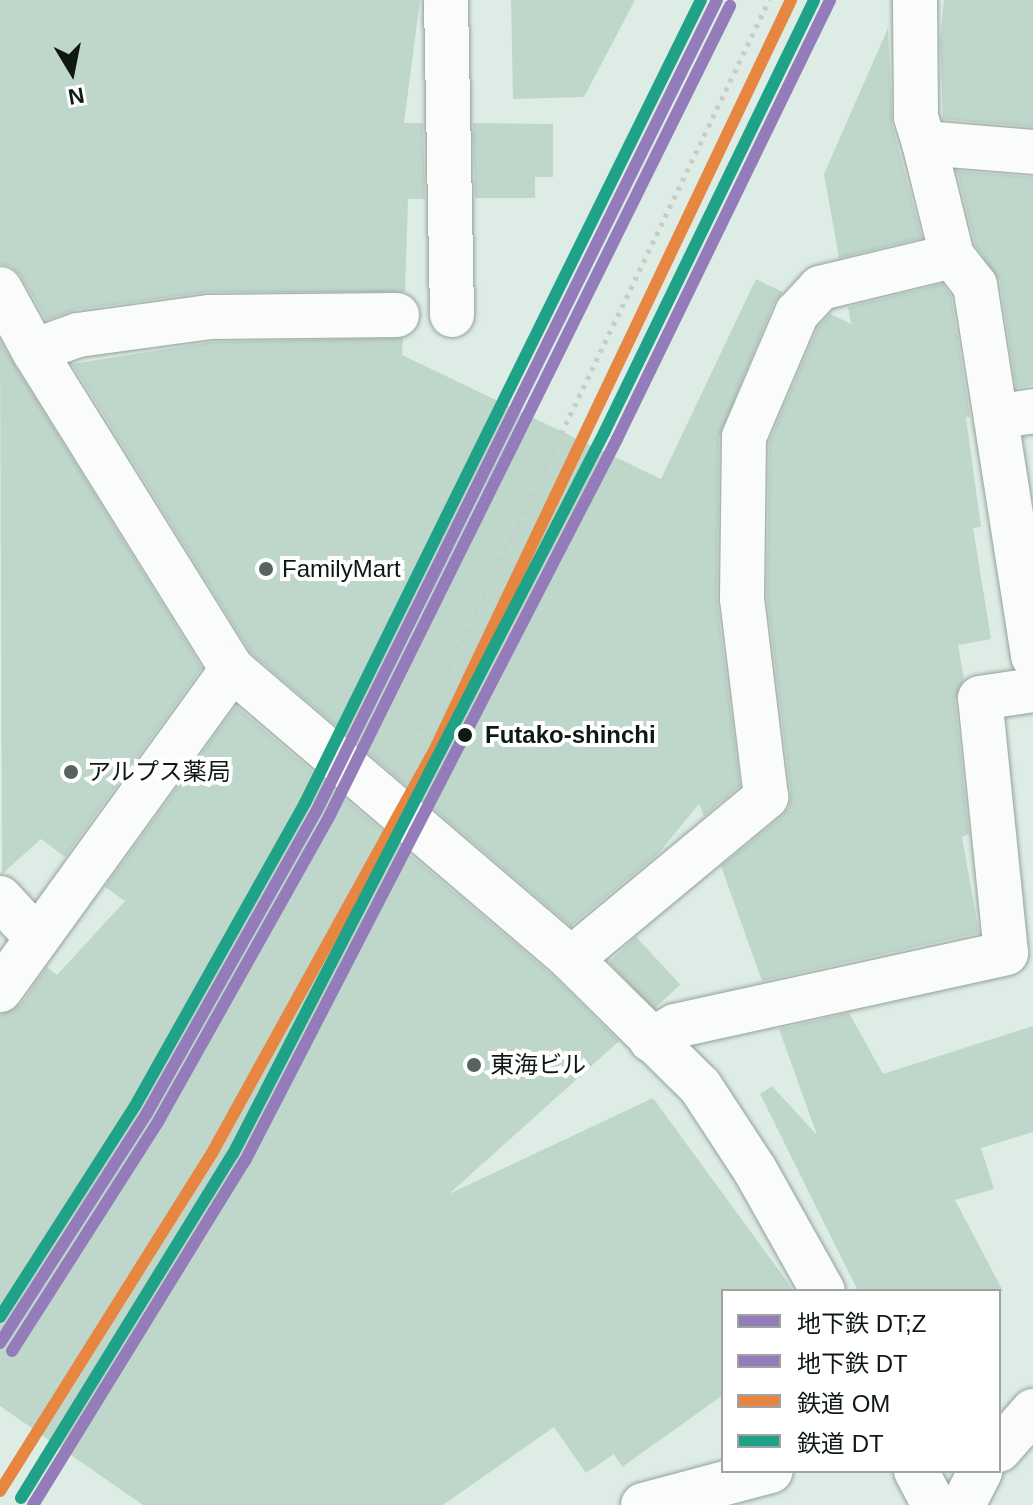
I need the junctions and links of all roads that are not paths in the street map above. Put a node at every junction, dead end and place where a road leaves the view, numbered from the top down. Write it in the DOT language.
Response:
graph roads {
  1 [pos="446,0"];
  2 [pos="915,0"];
  3 [pos="924,143"];
  4 [pos="1033,152"];
  5 [pos="952,256"];
  6 [pos="0,289"];
  7 [pos="397,315"];
  8 [pos="452,315"];
  9 [pos="34,351"];
  10 [pos="1014,414"];
  11 [pos="1033,656"];
  12 [pos="232,669"];
  13 [pos="1033,690"];
  14 [pos="0,898"];
  15 [pos="37,938"];
  16 [pos="571,959"];
  17 [pos="0,990"];
  18 [pos="651,1040"];
  19 [pos="822,1289"];
  20 [pos="1033,1403"];
  21 [pos="1001,1411"];
  22 [pos="1033,1411"];
  23 [pos="1001,1448"];
  24 [pos="763,1473"];
  25 [pos="917,1473"];
  26 [pos="979,1473"];
  27 [pos="643,1505"];
  28 [pos="934,1505"];
  29 [pos="963,1505"];
  1 -- 8 [label="street"];
  2 -- 3 [label="street"];
  3 -- 4 [label="street"];
  3 -- 5 [label="street"];
  5 -- 10 [label="street"];
  5 -- 16 [label="street"];
  6 -- 9 [label="street"];
  7 -- 9 [label="street"];
  9 -- 12 [label="street"];
  10 -- 11 [label="street"];
  12 -- 15 [label="street"];
  12 -- 16 [label="street"];
  13 -- 18 [label="street"];
  14 -- 15 [label="street"];
  15 -- 17 [label="street"];
  16 -- 18 [label="street"];
  18 -- 19 [label="street"];
  20 -- 21 [label="street"];
  22 -- 23 [label="street"];
  24 -- 27 [label="street"];
  25 -- 28 [label="street"];
  26 -- 29 [label="street"];
}
